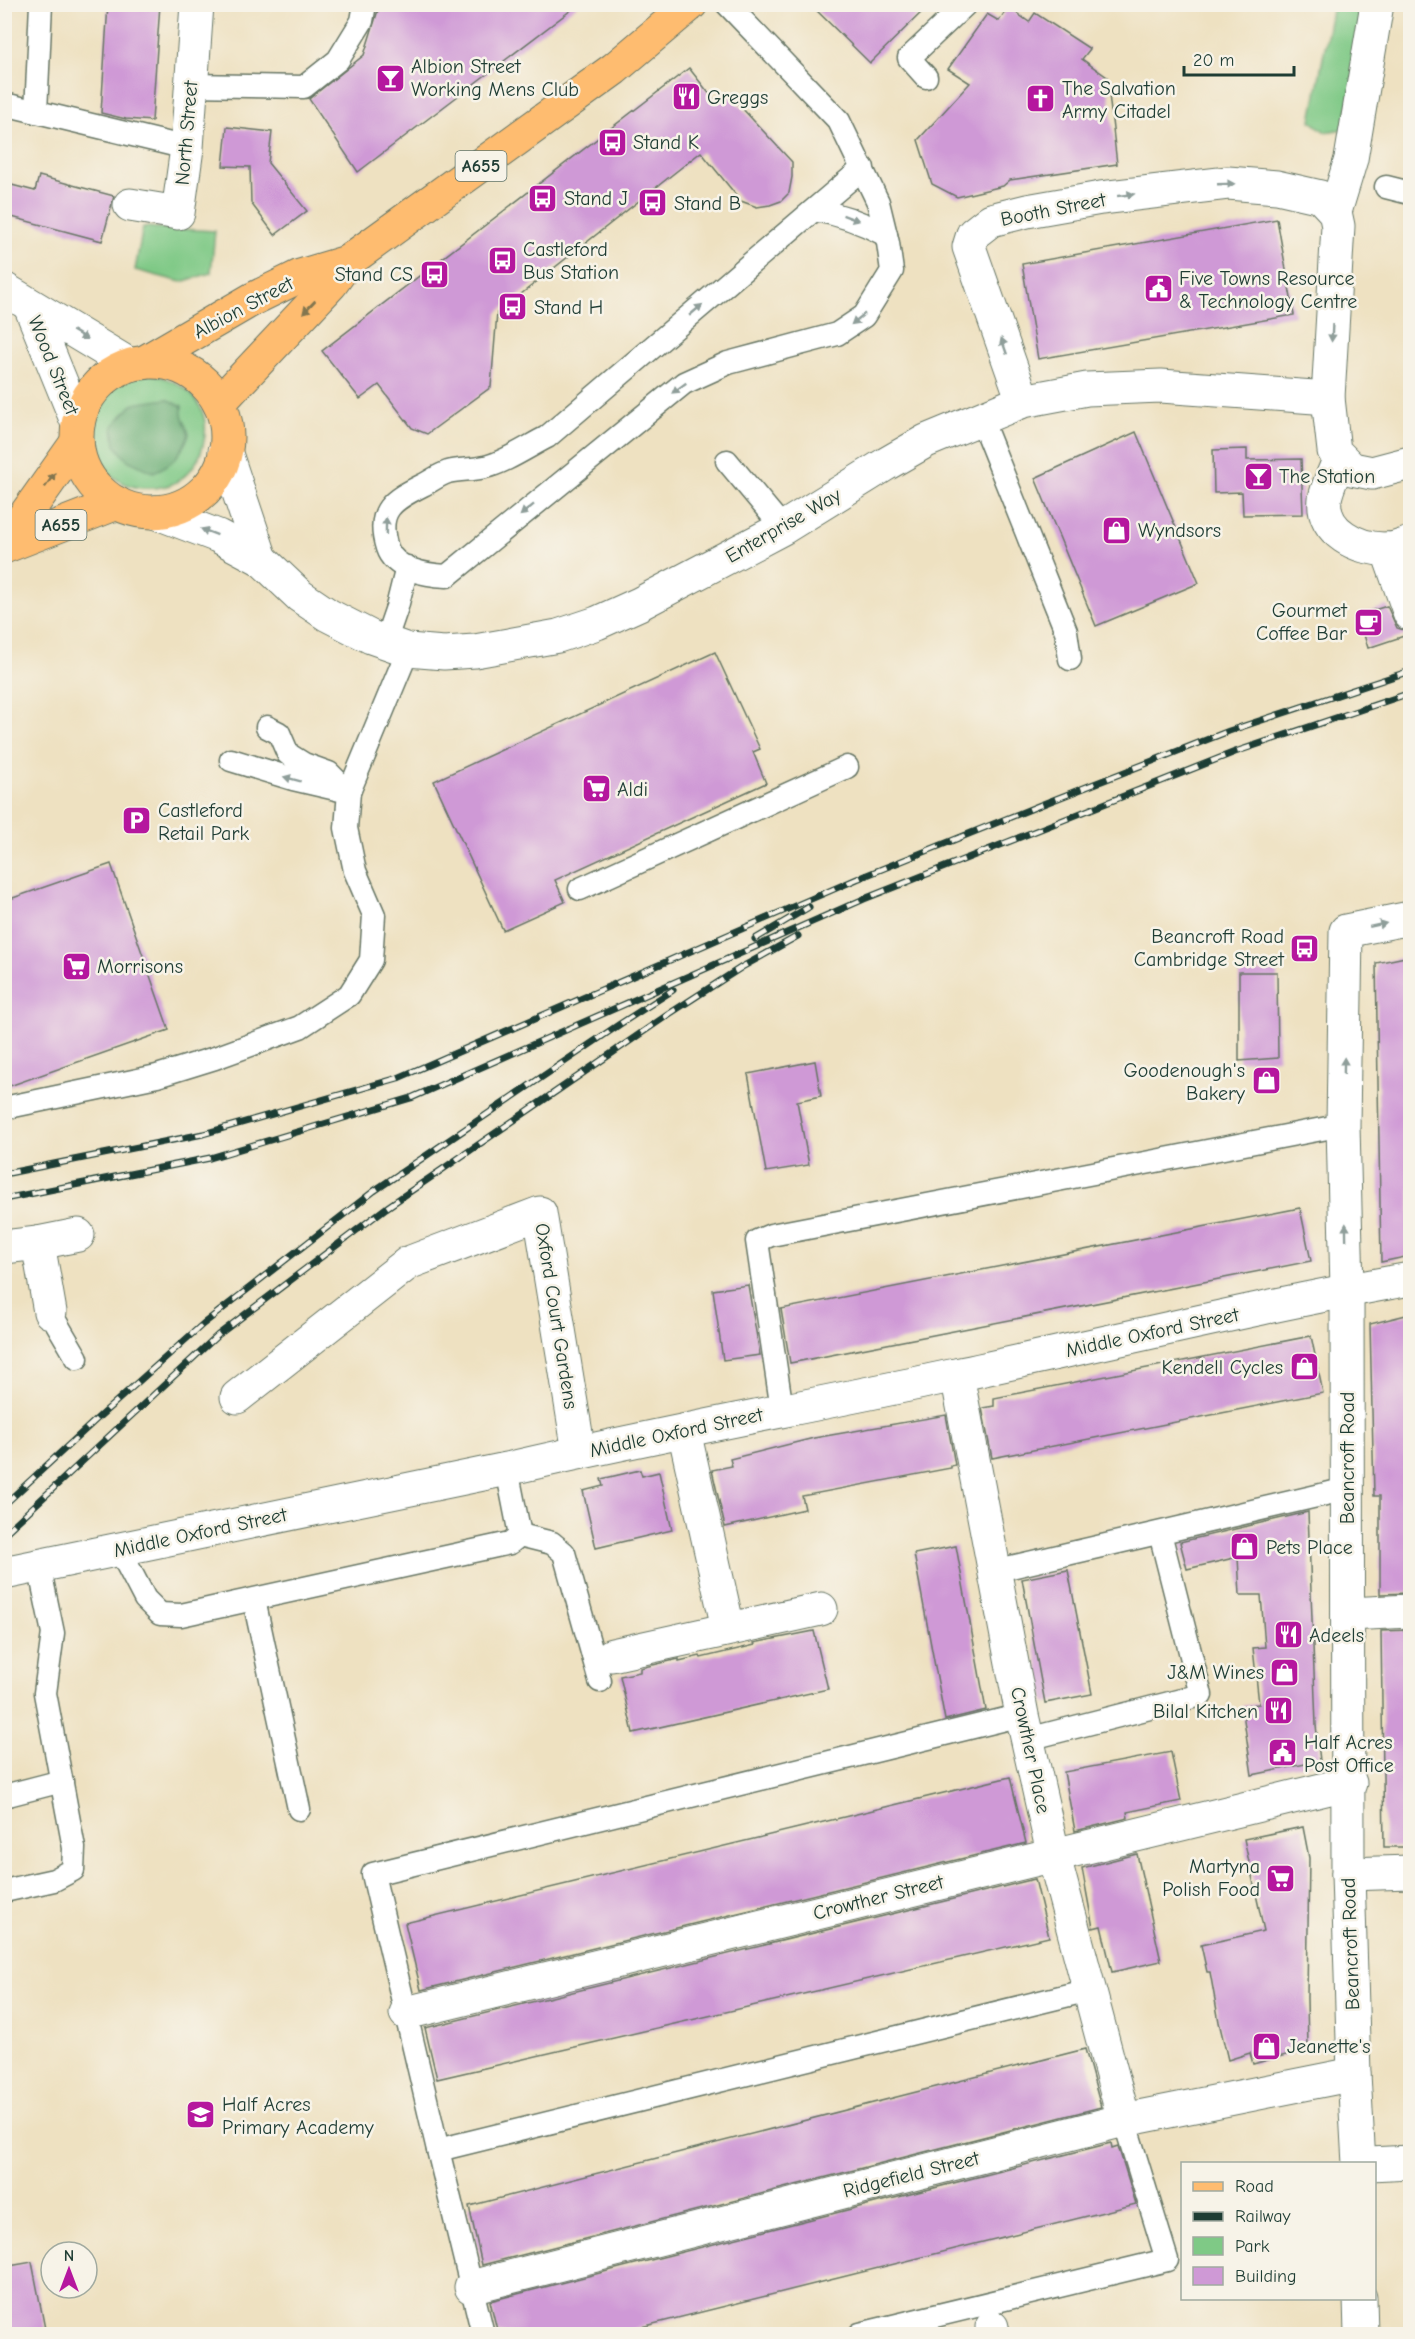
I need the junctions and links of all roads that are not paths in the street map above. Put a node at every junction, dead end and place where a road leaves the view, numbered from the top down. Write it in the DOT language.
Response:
graph roads {
  1 [pos="41,4"];
  2 [pos="197,4"];
  3 [pos="365,4"];
  4 [pos="691,4"];
  5 [pos="727,4"];
  6 [pos="966,4"];
  7 [pos="1377,4"];
  8 [pos="926,77"];
  9 [pos="191,85"];
  10 [pos="4,104"];
  11 [pos="36,112"];
  12 [pos="187,148"];
  13 [pos="863,168"];
  14 [pos="1386,187"];
  15 [pos="1410,193"];
  16 [pos="130,206"];
  17 [pos="814,210"];
  18 [pos="1335,212"];
  19 [pos="887,239"];
  20 [pos="347,262"];
  21 [pos="17,298"];
  22 [pos="137,364"];
  23 [pos="1328,398"];
  24 [pos="1023,401"];
  25 [pos="219,403"];
  26 [pos="981,419"];
  27 [pos="77,433"];
  28 [pos="225,451"];
  29 [pos="1337,455"];
  30 [pos="727,460"];
  31 [pos="1410,463"];
  32 [pos="117,503"];
  33 [pos="155,512"];
  34 [pos="783,528"];
  35 [pos="4,546"];
  36 [pos="1399,546"];
  37 [pos="261,559"];
  38 [pos="407,567"];
  39 [pos="1410,614"];
  40 [pos="397,646"];
  41 [pos="1070,659"];
  42 [pos="267,727"];
  43 [pos="231,760"];
  44 [pos="847,767"];
  45 [pos="349,792"];
  46 [pos="580,889"];
  47 [pos="1410,918"];
  48 [pos="4,1108"];
  49 [pos="1344,1125"];
  50 [pos="78,1235"];
  51 [pos="38,1243"];
  52 [pos="4,1247"];
  53 [pos="1410,1279"];
  54 [pos="1347,1290"];
  55 [pos="50,1312"];
  56 [pos="77,1358"];
  57 [pos="957,1375"];
  58 [pos="237,1397"];
  59 [pos="782,1410"];
  60 [pos="684,1431"];
  61 [pos="579,1452"];
  62 [pos="507,1469"];
  63 [pos="1347,1489"];
  64 [pos="1160,1533"];
  65 [pos="520,1535"];
  66 [pos="119,1549"];
  67 [pos="39,1566"];
  68 [pos="994,1571"];
  69 [pos="4,1574"];
  70 [pos="254,1599"];
  71 [pos="821,1609"];
  72 [pos="1410,1611"];
  73 [pos="1348,1614"];
  74 [pos="728,1628"];
  75 [pos="606,1668"];
  76 [pos="1025,1727"];
  77 [pos="62,1781"];
  78 [pos="1350,1783"];
  79 [pos="4,1796"];
  80 [pos="298,1809"];
  81 [pos="1053,1853"];
  82 [pos="1410,1872"];
  83 [pos="1348,1874"];
  84 [pos="4,1891"];
  85 [pos="1089,1990"];
  86 [pos="406,2013"];
  87 [pos="1354,2074"];
  88 [pos="1124,2120"];
  89 [pos="438,2150"];
  90 [pos="1359,2162"];
  91 [pos="1410,2162"];
  92 [pos="1376,2163"];
  93 [pos="471,2287"];
  94 [pos="1360,2300"];
  95 [pos="483,2334"];
  96 [pos="860,2334"];
  97 [pos="1361,2334"];
  1 -- 11 [label="lane"];
  2 -- 9 [label="street, North Street"];
  3 -- 9 [label="lane"];
  4 -- 20 [label="main road, Albion Street / A655"];
  5 -- 13 [label="lane"];
  6 -- 8 [label="lane"];
  7 -- 18 [label="street"];
  9 -- 12 [label="street, North Street"];
  10 -- 11 [label="lane"];
  11 -- 12 [label="lane"];
  12 -- 16 [label="street, North Street"];
  13 -- 17 [label="lane"];
  13 -- 19 [label="lane"];
  14 -- 15 [label="lane"];
  17 -- 19 [label="lane, one-way"];
  38 -- 17 [label="lane, one-way"];
  18 -- 23 [label="street, one-way"];
  24 -- 18 [label="street, Booth Street, one-way"];
  19 -- 38 [label="lane, one-way"];
  20 -- 22 [label="main road, Albion Street / A655"];
  20 -- 25 [label="main road, Albion Street / A655, one-way"];
  21 -- 22 [label="street, Wood Street, one-way"];
  21 -- 27 [label="street, Wood Street"];
  22 -- 25 [label="main road"];
  22 -- 27 [label="main road"];
  23 -- 24 [label="street, Enterprise Way"];
  23 -- 29 [label="street"];
  24 -- 26 [label="street, Enterprise Way"];
  25 -- 28 [label="main road"];
  26 -- 34 [label="street, Enterprise Way"];
  26 -- 41 [label="lane"];
  27 -- 32 [label="main road"];
  35 -- 27 [label="main road, A655, one-way"];
  28 -- 33 [label="main road"];
  28 -- 37 [label="street, Enterprise Way"];
  29 -- 31 [label="street"];
  29 -- 36 [label="street"];
  30 -- 34 [label="lane"];
  32 -- 33 [label="main road"];
  32 -- 35 [label="main road, A655"];
  37 -- 33 [label="street, Enterprise Way, one-way"];
  34 -- 40 [label="street, Enterprise Way"];
  36 -- 39 [label="street"];
  37 -- 40 [label="street, Enterprise Way"];
  38 -- 40 [label="lane"];
  40 -- 45 [label="lane"];
  42 -- 45 [label="lane"];
  45 -- 43 [label="lane, one-way"];
  44 -- 46 [label="lane"];
  45 -- 48 [label="lane"];
  49 -- 47 [label="street, Beancroft Road, one-way"];
  54 -- 49 [label="street, Beancroft Road, one-way"];
  49 -- 59 [label="lane"];
  50 -- 51 [label="street"];
  51 -- 52 [label="street"];
  51 -- 55 [label="street"];
  53 -- 54 [label="street, Middle Oxford Street"];
  54 -- 57 [label="street, Middle Oxford Street"];
  54 -- 63 [label="street, Beancroft Road"];
  55 -- 56 [label="lane"];
  57 -- 59 [label="street, Middle Oxford Street"];
  57 -- 68 [label="street, Crowther Place"];
  58 -- 61 [label="street, Oxford Court Gardens"];
  59 -- 60 [label="street, Middle Oxford Street"];
  60 -- 61 [label="street, Middle Oxford Street"];
  60 -- 74 [label="street"];
  61 -- 62 [label="street, Middle Oxford Street"];
  62 -- 65 [label="lane"];
  62 -- 66 [label="street, Middle Oxford Street"];
  63 -- 64 [label="lane"];
  63 -- 73 [label="street, Beancroft Road"];
  64 -- 68 [label="lane"];
  64 -- 76 [label="lane"];
  65 -- 70 [label="lane"];
  65 -- 75 [label="lane"];
  66 -- 67 [label="street, Middle Oxford Street"];
  66 -- 70 [label="lane"];
  67 -- 69 [label="street, Middle Oxford Street"];
  67 -- 77 [label="lane"];
  68 -- 76 [label="street, Crowther Place"];
  70 -- 80 [label="lane"];
  71 -- 74 [label="street"];
  72 -- 73 [label="street"];
  73 -- 78 [label="street, Beancroft Road"];
  74 -- 75 [label="street"];
  76 -- 81 [label="street, Crowther Place"];
  76 -- 86 [label="lane"];
  77 -- 79 [label="lane"];
  77 -- 84 [label="lane"];
  78 -- 81 [label="street, Crowther Street"];
  78 -- 83 [label="street, Beancroft Road"];
  81 -- 85 [label="street, Crowther Place"];
  81 -- 86 [label="street, Crowther Street"];
  82 -- 83 [label="street"];
  83 -- 87 [label="street, Beancroft Road"];
  85 -- 88 [label="street, Crowther Place"];
  85 -- 89 [label="lane"];
  86 -- 89 [label="lane"];
  87 -- 88 [label="street, Ridgefield Street"];
  87 -- 90 [label="street, Beancroft Road"];
  88 -- 93 [label="street, Ridgefield Street"];
  88 -- 96 [label="lane"];
  89 -- 93 [label="lane"];
  91 -- 92 [label="street"];
  93 -- 95 [label="lane"];
  94 -- 97 [label="street"];
}
